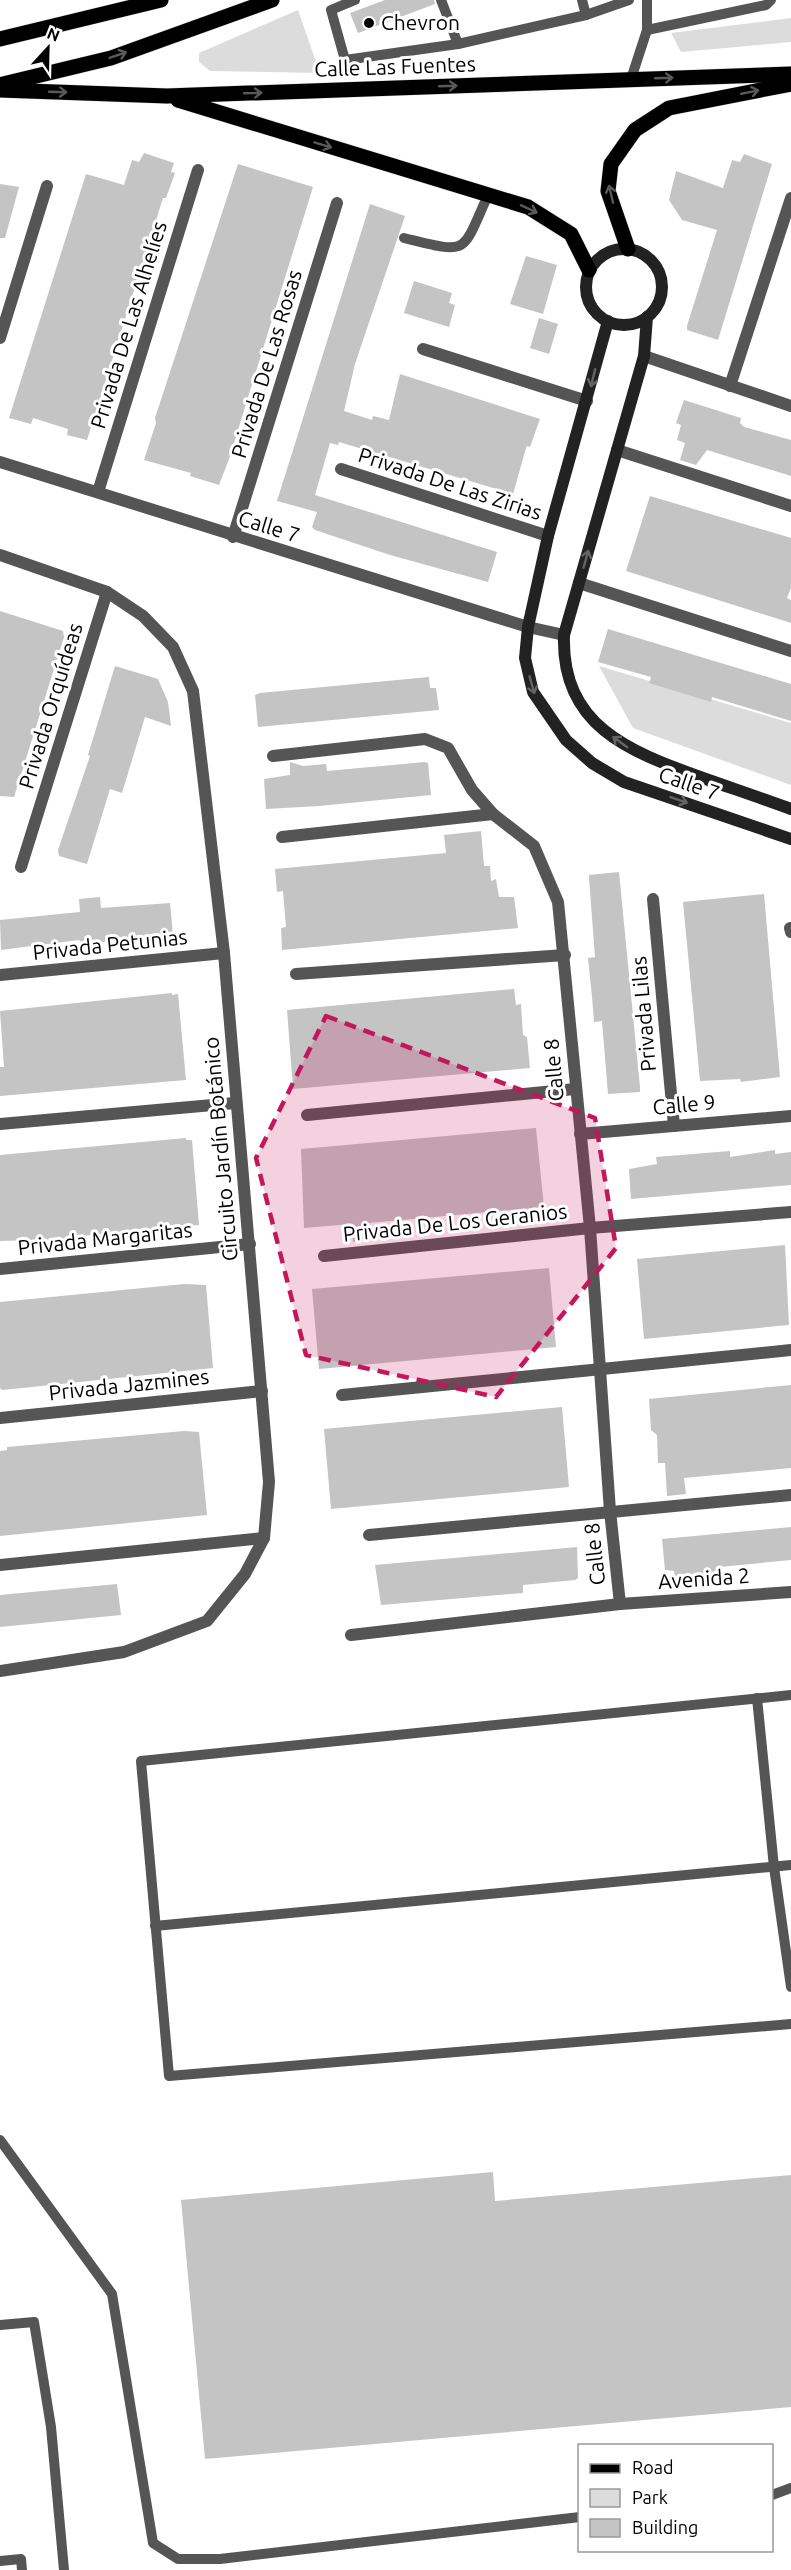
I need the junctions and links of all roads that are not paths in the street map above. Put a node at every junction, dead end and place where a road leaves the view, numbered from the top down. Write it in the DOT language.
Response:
graph roads {
  1 [pos="159,0"];
  2 [pos="272,0"];
  3 [pos="355,0"];
  4 [pos="441,0"];
  5 [pos="582,0"];
  6 [pos="629,0"];
  7 [pos="647,0"];
  8 [pos="771,0"];
  9 [pos="329,5"];
  10 [pos="585,15"];
  11 [pos="647,30"];
  12 [pos="0,39"];
  13 [pos="458,44"];
  14 [pos="791,74"];
  15 [pos="631,79"];
  16 [pos="791,84"];
  17 [pos="0,85"];
  18 [pos="0,90"];
  19 [pos="167,96"];
  20 [pos="198,170"];
  21 [pos="47,186"];
  22 [pos="488,195"];
  23 [pos="791,198"];
  24 [pos="337,203"];
  25 [pos="405,238"];
  26 [pos="628,249"];
  27 [pos="590,270"];
  28 [pos="647,317"];
  29 [pos="608,321"];
  30 [pos="0,338"];
  31 [pos="423,349"];
  32 [pos="644,356"];
  33 [pos="730,386"];
  34 [pos="587,401"];
  35 [pos="791,406"];
  36 [pos="617,450"];
  37 [pos="0,462"];
  38 [pos="341,469"];
  39 [pos="98,492"];
  40 [pos="791,506"];
  41 [pos="548,536"];
  42 [pos="233,537"];
  43 [pos="0,555"];
  44 [pos="579,583"];
  45 [pos="107,592"];
  46 [pos="528,627"];
  47 [pos="564,635"];
  48 [pos="791,651"];
  49 [pos="273,756"];
  50 [pos="791,809"];
  51 [pos="493,814"];
  52 [pos="282,837"];
  53 [pos="791,839"];
  54 [pos="21,867"];
  55 [pos="653,899"];
  56 [pos="790,928"];
  57 [pos="791,932"];
  58 [pos="224,953"];
  59 [pos="565,955"];
  60 [pos="0,975"];
  61 [pos="296,975"];
  62 [pos="575,1089"];
  63 [pos="235,1103"];
  64 [pos="307,1115"];
  65 [pos="791,1116"];
  66 [pos="0,1124"];
  67 [pos="674,1126"];
  68 [pos="580,1134"];
  69 [pos="791,1212"];
  70 [pos="590,1228"];
  71 [pos="250,1244"];
  72 [pos="324,1256"];
  73 [pos="0,1269"];
  74 [pos="791,1350"];
  75 [pos="599,1369"];
  76 [pos="262,1391"];
  77 [pos="342,1395"];
  78 [pos="0,1418"];
  79 [pos="791,1495"];
  80 [pos="610,1511"];
  81 [pos="369,1535"];
  82 [pos="264,1538"];
  83 [pos="0,1565"];
  84 [pos="791,1592"];
  85 [pos="620,1604"];
  86 [pos="351,1635"];
  87 [pos="0,1671"];
  88 [pos="791,1695"];
  89 [pos="757,1698"];
  90 [pos="791,1865"];
  91 [pos="774,1867"];
  92 [pos="155,1926"];
  93 [pos="791,1987"];
  94 [pos="791,2024"];
  95 [pos="0,2139"];
  96 [pos="0,2325"];
  97 [pos="791,2488"];
  98 [pos="773,2494"];
  99 [pos="578,2517"];
  100 [pos="0,2561"];
  101 [pos="22,2570"];
  102 [pos="63,2570"];
  1 -- 12 [label="main road"];
  17 -- 2 [label="main road, one-way"];
  3 -- 9 [label="lane"];
  4 -- 13 [label="lane"];
  5 -- 10 [label="lane"];
  6 -- 10 [label="lane"];
  7 -- 11 [label="lane"];
  8 -- 11 [label="lane"];
  9 -- 13 [label="lane"];
  10 -- 13 [label="lane"];
  11 -- 15 [label="lane"];
  15 -- 14 [label="main road, Calle Las Fuentes, one-way"];
  19 -- 15 [label="main road, Calle Las Fuentes, one-way"];
  26 -- 16 [label="main road, one-way"];
  18 -- 19 [label="main road, Calle Las Fuentes, one-way"];
  19 -- 22 [label="main road, one-way"];
  20 -- 39 [label="street, Privada De Las Alhelíes"];
  21 -- 30 [label="street"];
  22 -- 25 [label="lane"];
  22 -- 27 [label="main road, one-way"];
  23 -- 33 [label="street"];
  24 -- 42 [label="street, Privada De Las Rosas"];
  26 -- 27 [label="main road"];
  26 -- 28 [label="main road"];
  27 -- 29 [label="main road"];
  28 -- 29 [label="main road"];
  28 -- 32 [label="main road"];
  29 -- 34 [label="main road, one-way"];
  31 -- 34 [label="street"];
  32 -- 33 [label="street"];
  32 -- 36 [label="main road"];
  33 -- 35 [label="street"];
  34 -- 41 [label="main road"];
  36 -- 40 [label="street"];
  44 -- 36 [label="main road, one-way"];
  37 -- 39 [label="street, Calle 7"];
  38 -- 41 [label="street, Privada De Las Zirias"];
  39 -- 42 [label="street, Calle 7"];
  41 -- 46 [label="main road"];
  42 -- 46 [label="street, Calle 7"];
  43 -- 45 [label="street, Circuito Jardín Botánico"];
  44 -- 47 [label="main road"];
  44 -- 48 [label="street"];
  45 -- 54 [label="street, Privada Orquídeas"];
  45 -- 58 [label="street, Circuito Jardín Botánico"];
  46 -- 47 [label="street, Calle 7"];
  46 -- 53 [label="main road, Calle 7, one-way"];
  50 -- 47 [label="main road, Calle 7, one-way"];
  49 -- 51 [label="street, Calle 8"];
  51 -- 52 [label="street"];
  51 -- 59 [label="street, Calle 8"];
  55 -- 67 [label="street, Privada Lilas"];
  56 -- 57 [label="street"];
  58 -- 60 [label="street, Privada Petunias"];
  58 -- 63 [label="street, Circuito Jardín Botánico"];
  59 -- 61 [label="street"];
  59 -- 62 [label="street, Calle 8"];
  62 -- 64 [label="street"];
  62 -- 68 [label="street, Calle 8"];
  63 -- 66 [label="street"];
  63 -- 71 [label="street, Circuito Jardín Botánico"];
  65 -- 67 [label="street, Calle 9"];
  67 -- 68 [label="street, Calle 9"];
  68 -- 70 [label="street, Calle 8"];
  69 -- 70 [label="street, Privada De Los Geranios"];
  70 -- 72 [label="street, Privada De Los Geranios"];
  70 -- 75 [label="street, Calle 8"];
  71 -- 73 [label="street, Privada Margaritas"];
  71 -- 76 [label="street, Circuito Jardín Botánico"];
  74 -- 75 [label="street"];
  75 -- 77 [label="street"];
  75 -- 80 [label="street, Calle 8"];
  76 -- 78 [label="street, Privada Jazmines"];
  76 -- 82 [label="street, Circuito Jardín Botánico"];
  79 -- 80 [label="street"];
  80 -- 81 [label="street"];
  80 -- 85 [label="street, Calle 8"];
  82 -- 83 [label="street"];
  82 -- 87 [label="street, Circuito Jardín Botánico"];
  84 -- 85 [label="street, Avenida 2"];
  85 -- 86 [label="street, Avenida 2"];
  88 -- 89 [label="lane"];
  89 -- 91 [label="lane"];
  89 -- 92 [label="lane"];
  90 -- 91 [label="lane"];
  91 -- 92 [label="lane"];
  91 -- 93 [label="lane"];
  92 -- 94 [label="lane"];
  95 -- 99 [label="lane"];
  96 -- 102 [label="lane"];
  97 -- 98 [label="lane"];
  100 -- 101 [label="lane"];
}
